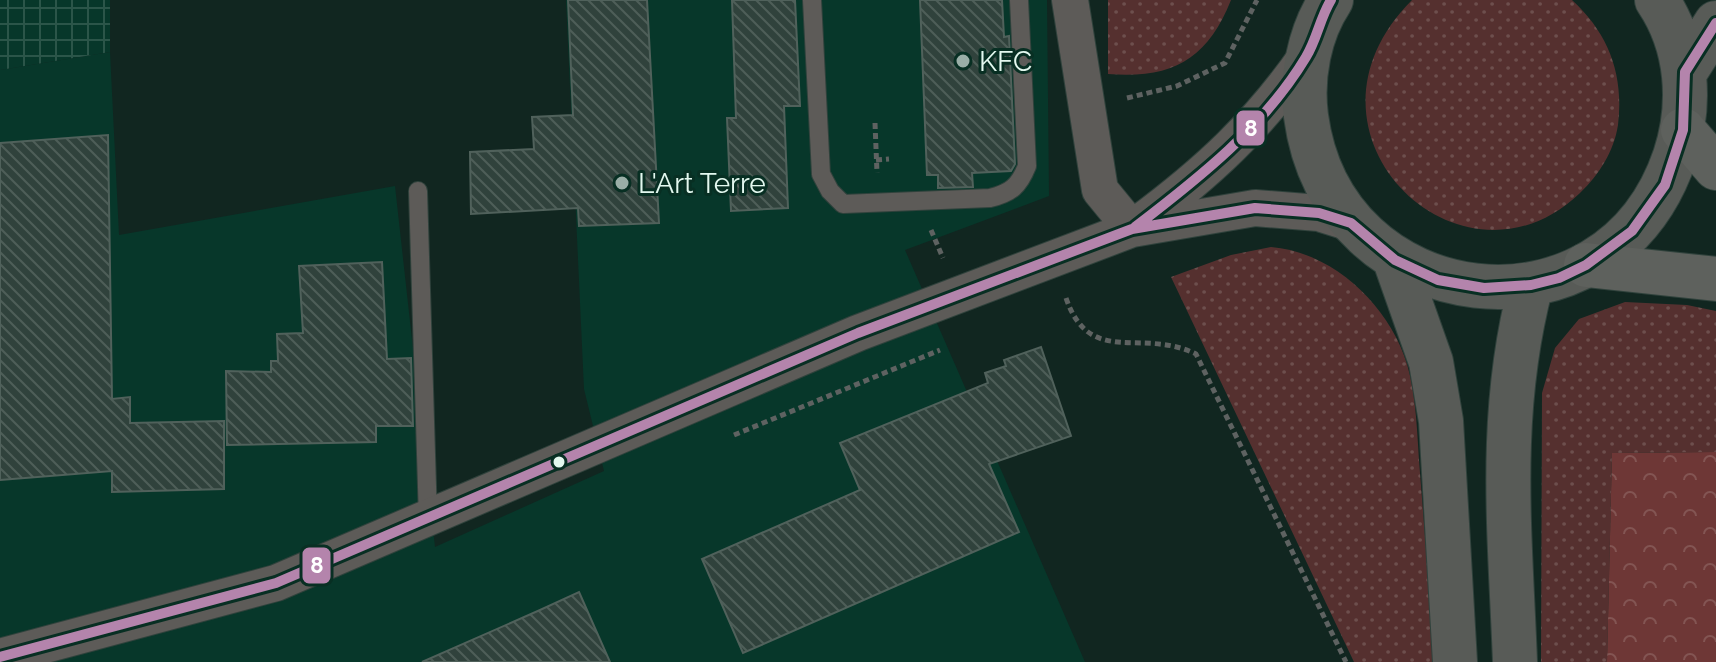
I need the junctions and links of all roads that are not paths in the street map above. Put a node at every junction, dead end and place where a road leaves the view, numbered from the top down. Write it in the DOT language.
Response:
graph roads {
  1 [pos="812,0"];
  2 [pos="1019,0"];
  3 [pos="1070,0"];
  4 [pos="1331,0"];
  5 [pos="1657,0"];
  6 [pos="1716,23"];
  7 [pos="1308,54"];
  8 [pos="1685,72"];
  9 [pos="1683,130"];
  10 [pos="1716,168"];
  11 [pos="418,191"];
  12 [pos="1351,223"];
  13 [pos="1132,229"];
  14 [pos="1395,260"];
  15 [pos="1586,265"];
  16 [pos="1716,279"];
  17 [pos="1531,285"];
  18 [pos="428,521"];
  19 [pos="0,657"];
  20 [pos="1455,662"];
  21 [pos="1515,662"];
  1 -- 2 [label="lane"];
  3 -- 13 [label="street"];
  4 -- 7 [label="main road"];
  5 -- 8 [label="main road"];
  6 -- 8 [label="main road"];
  7 -- 12 [label="main road"];
  7 -- 13 [label="street"];
  8 -- 9 [label="main road"];
  9 -- 10 [label="highway"];
  9 -- 15 [label="main road"];
  11 -- 18 [label="lane"];
  12 -- 13 [label="street"];
  12 -- 14 [label="main road"];
  13 -- 18 [label="street"];
  14 -- 17 [label="main road"];
  14 -- 20 [label="main road"];
  15 -- 16 [label="highway"];
  15 -- 17 [label="main road"];
  17 -- 21 [label="main road"];
  18 -- 19 [label="street"];
}
